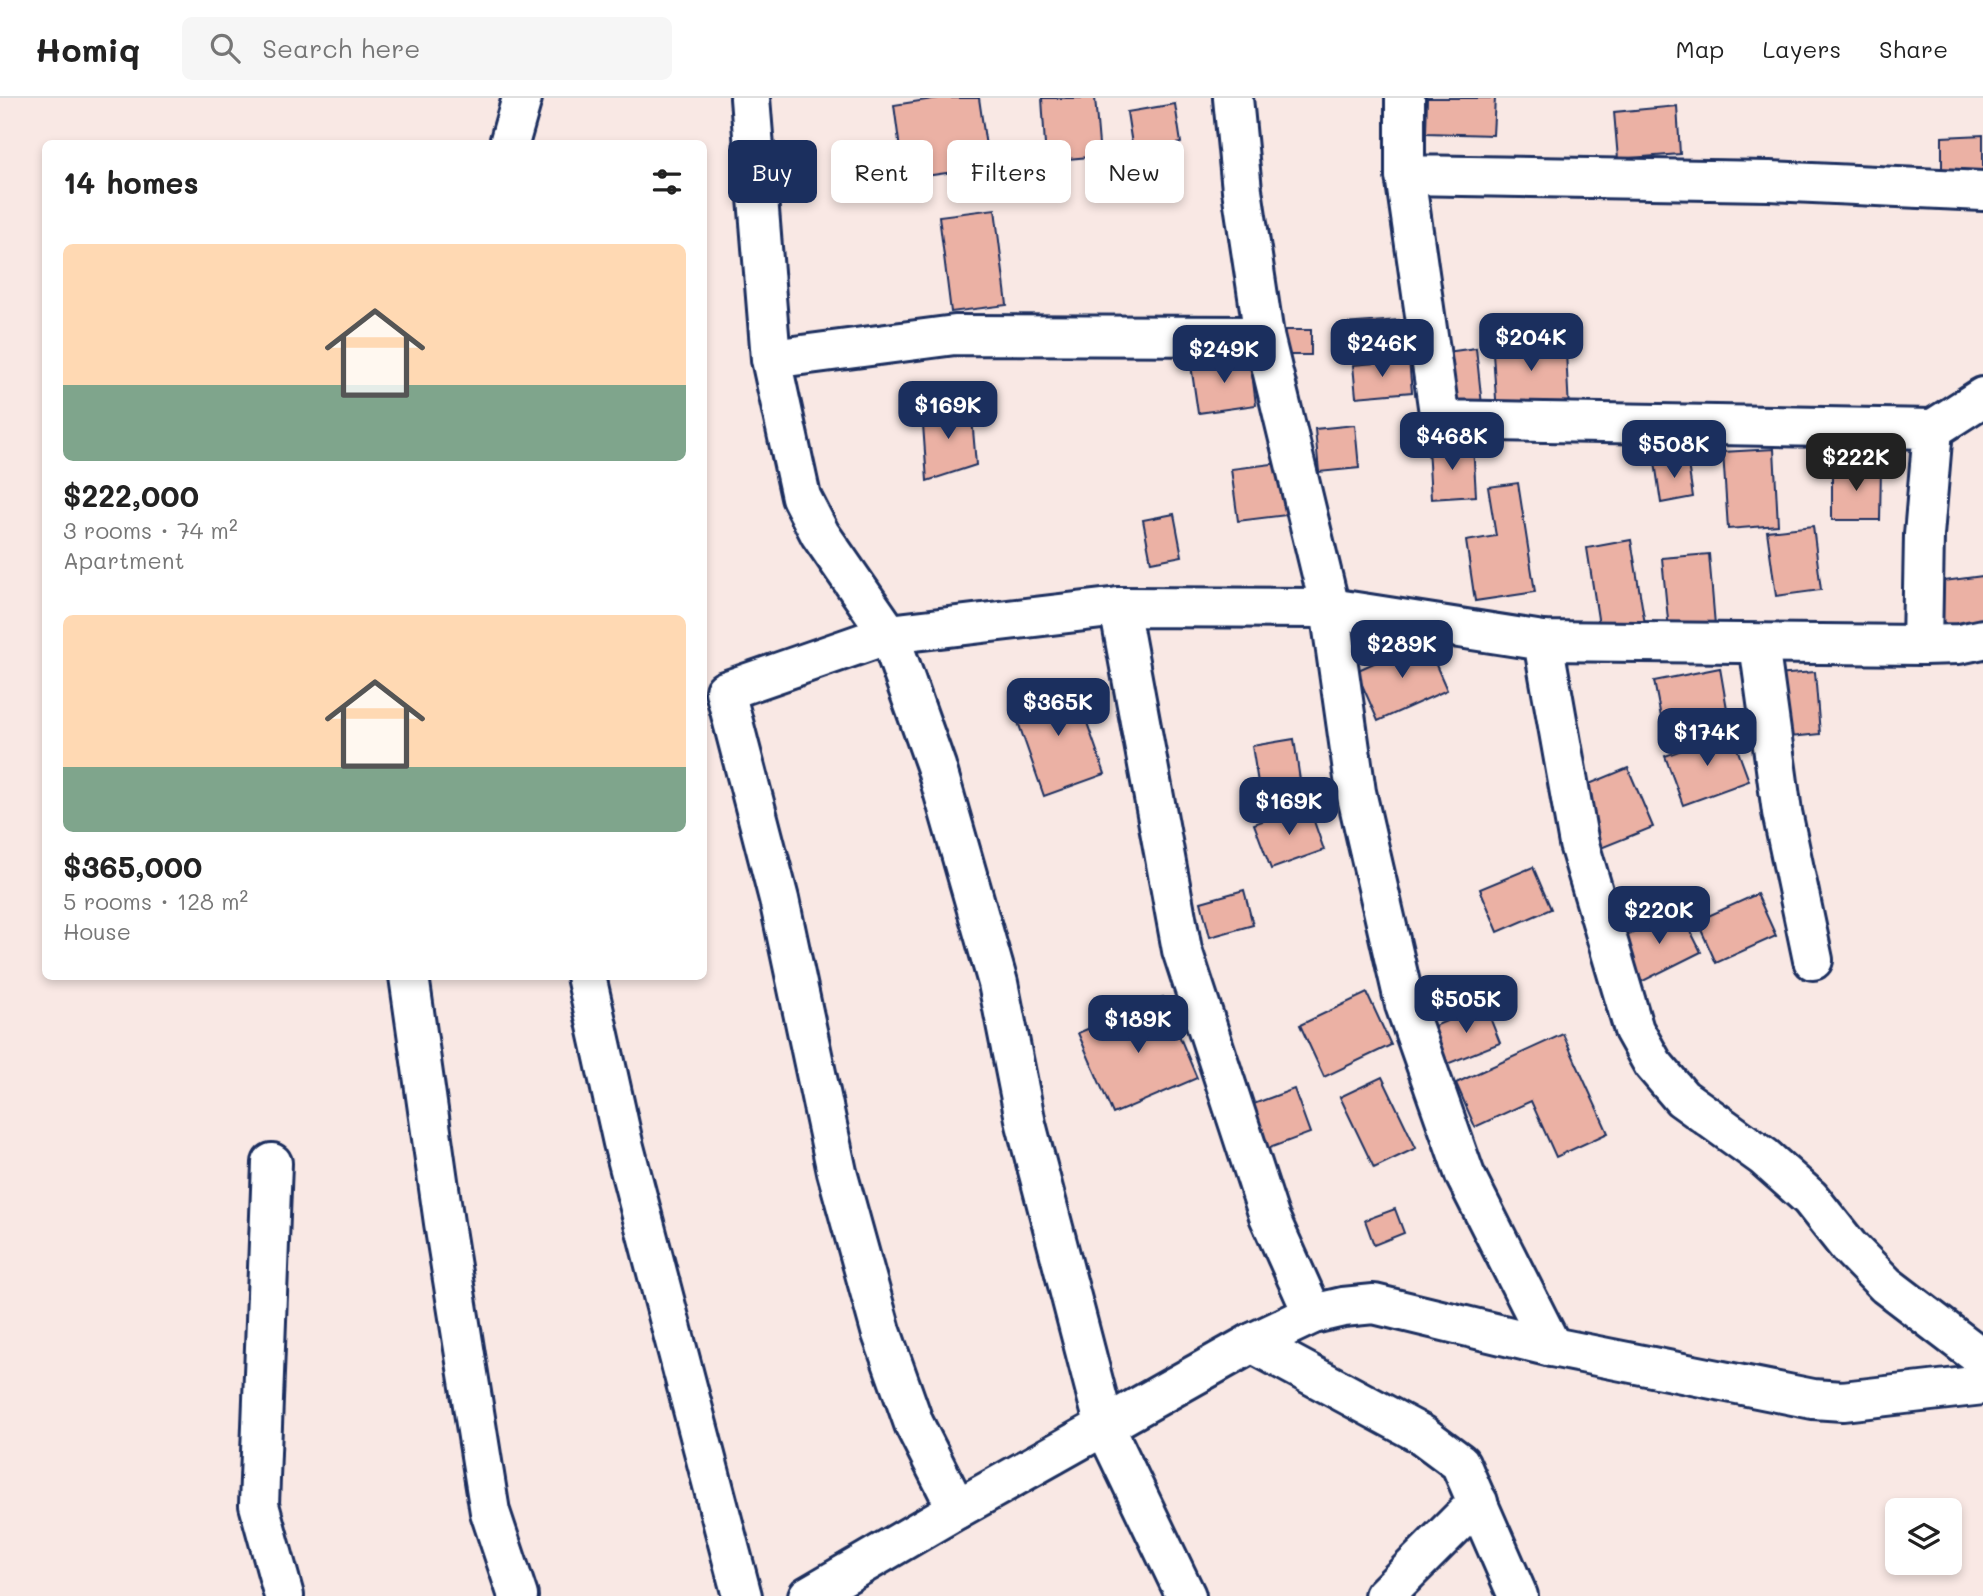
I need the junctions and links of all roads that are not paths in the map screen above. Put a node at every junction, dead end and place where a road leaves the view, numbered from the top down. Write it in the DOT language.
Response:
graph roads {
  1 [pos="522,98"];
  2 [pos="750,98"];
  3 [pos="1233,98"];
  4 [pos="1405,98"];
  5 [pos="510,140"];
  6 [pos="1405,175"];
  7 [pos="1983,191"];
  8 [pos="1264,336"];
  9 [pos="771,359"];
  10 [pos="1983,397"];
  11 [pos="1933,429"];
  12 [pos="1119,607"];
  13 [pos="1330,608"];
  14 [pos="889,634"];
  15 [pos="1983,639"];
  16 [pos="1543,641"];
  17 [pos="1759,644"];
  18 [pos="1922,645"];
  19 [pos="714,695"];
  20 [pos="1813,960"];
  21 [pos="410,980"];
  22 [pos="587,980"];
  23 [pos="272,1163"];
  24 [pos="1313,1314"];
  25 [pos="1252,1343"];
  26 [pos="1552,1348"];
  27 [pos="1983,1359"];
  28 [pos="1983,1385"];
  29 [pos="1105,1427"];
  30 [pos="1478,1502"];
  31 [pos="957,1509"];
  32 [pos="823,1593"];
  33 [pos="284,1596"];
  34 [pos="518,1596"];
  35 [pos="742,1596"];
  36 [pos="1186,1596"];
  37 [pos="1384,1596"];
  38 [pos="1518,1596"];
  1 -- 5 [label="street"];
  2 -- 9 [label="street"];
  3 -- 8 [label="street"];
  4 -- 6 [label="street"];
  6 -- 7 [label="street"];
  6 -- 11 [label="street"];
  8 -- 9 [label="street"];
  8 -- 13 [label="street"];
  9 -- 14 [label="street"];
  10 -- 11 [label="street"];
  11 -- 18 [label="street"];
  12 -- 13 [label="street"];
  12 -- 14 [label="street"];
  12 -- 24 [label="street"];
  13 -- 16 [label="street"];
  13 -- 26 [label="street"];
  14 -- 19 [label="street"];
  14 -- 29 [label="street"];
  15 -- 18 [label="street"];
  16 -- 17 [label="street"];
  16 -- 27 [label="street"];
  17 -- 18 [label="street"];
  17 -- 20 [label="street"];
  19 -- 31 [label="street"];
  21 -- 34 [label="street"];
  22 -- 35 [label="street"];
  23 -- 33 [label="street"];
  24 -- 25 [label="street"];
  24 -- 26 [label="street"];
  25 -- 29 [label="street"];
  25 -- 30 [label="street"];
  26 -- 28 [label="street"];
  29 -- 31 [label="street"];
  29 -- 36 [label="street"];
  30 -- 37 [label="street"];
  30 -- 38 [label="street"];
  31 -- 32 [label="street"];
}
